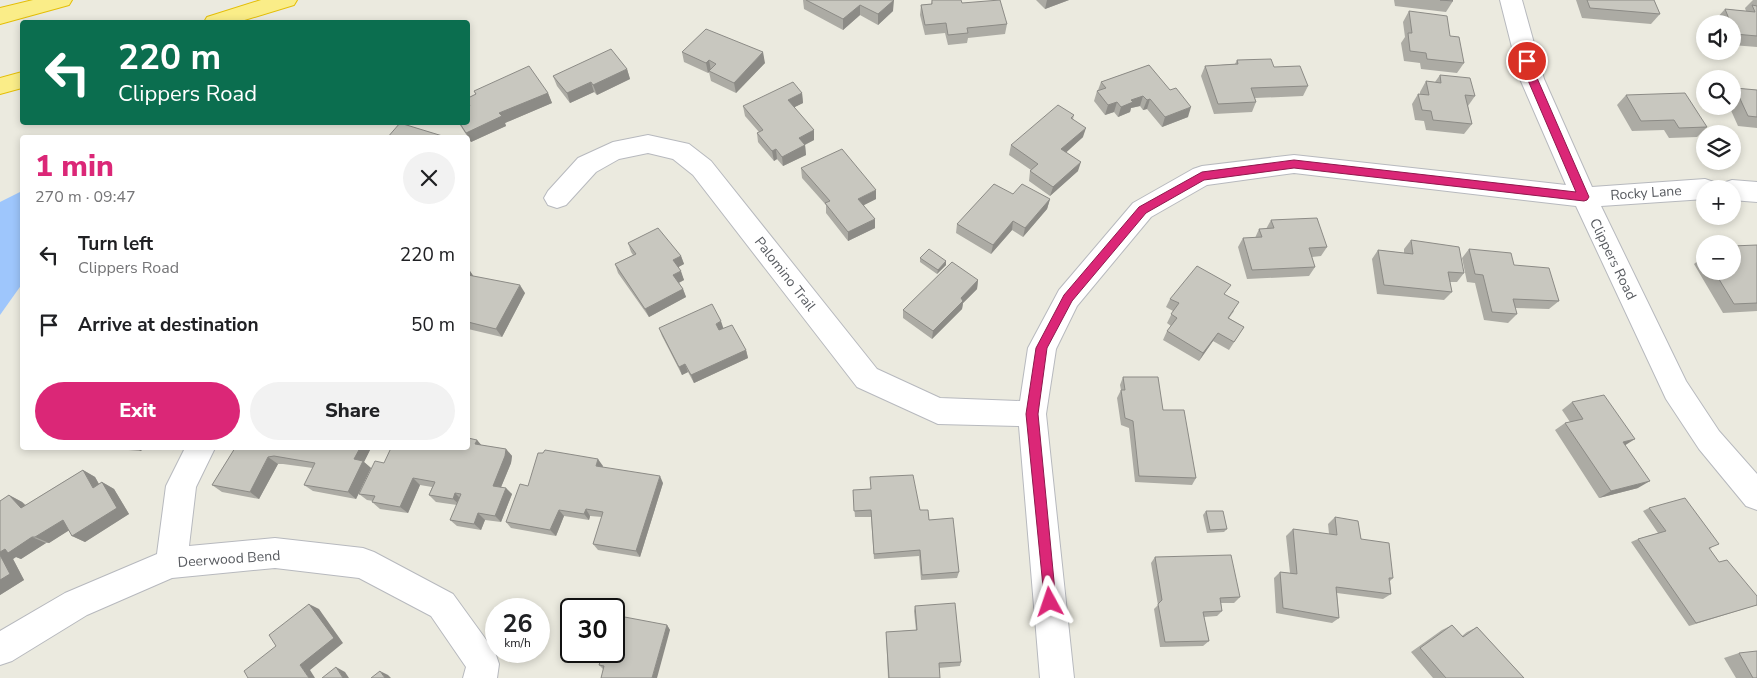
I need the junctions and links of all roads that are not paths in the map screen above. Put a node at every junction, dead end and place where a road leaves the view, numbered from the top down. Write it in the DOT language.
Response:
graph roads {
  1 [pos="61,0"];
  2 [pos="286,0"];
  3 [pos="1511,0"];
  4 [pos="0,16"];
  5 [pos="221,20"];
  6 [pos="20,81"];
  7 [pos="0,86"];
  8 [pos="1696,190"];
  9 [pos="1741,191"];
  10 [pos="1757,192"];
  11 [pos="1584,197"];
  12 [pos="557,198"];
  13 [pos="1032,414"];
  14 [pos="199,450"];
  15 [pos="1757,496"];
  16 [pos="171,563"];
  17 [pos="0,649"];
  18 [pos="480,678"];
  19 [pos="1057,678"];
  1 -- 4 [label="highway"];
  2 -- 5 [label="highway"];
  3 -- 11 [label="street, Clippers Road"];
  6 -- 7 [label="highway"];
  8 -- 11 [label="street, Rocky Lane"];
  9 -- 10 [label="street"];
  11 -- 13 [label="street, Rocky Lane"];
  11 -- 15 [label="street, Clippers Road"];
  12 -- 13 [label="street, Palomino Trail"];
  13 -- 19 [label="street, Rocky Lane"];
  14 -- 16 [label="street"];
  16 -- 17 [label="street, Deerwood Bend"];
  16 -- 18 [label="street, Deerwood Bend"];
}
